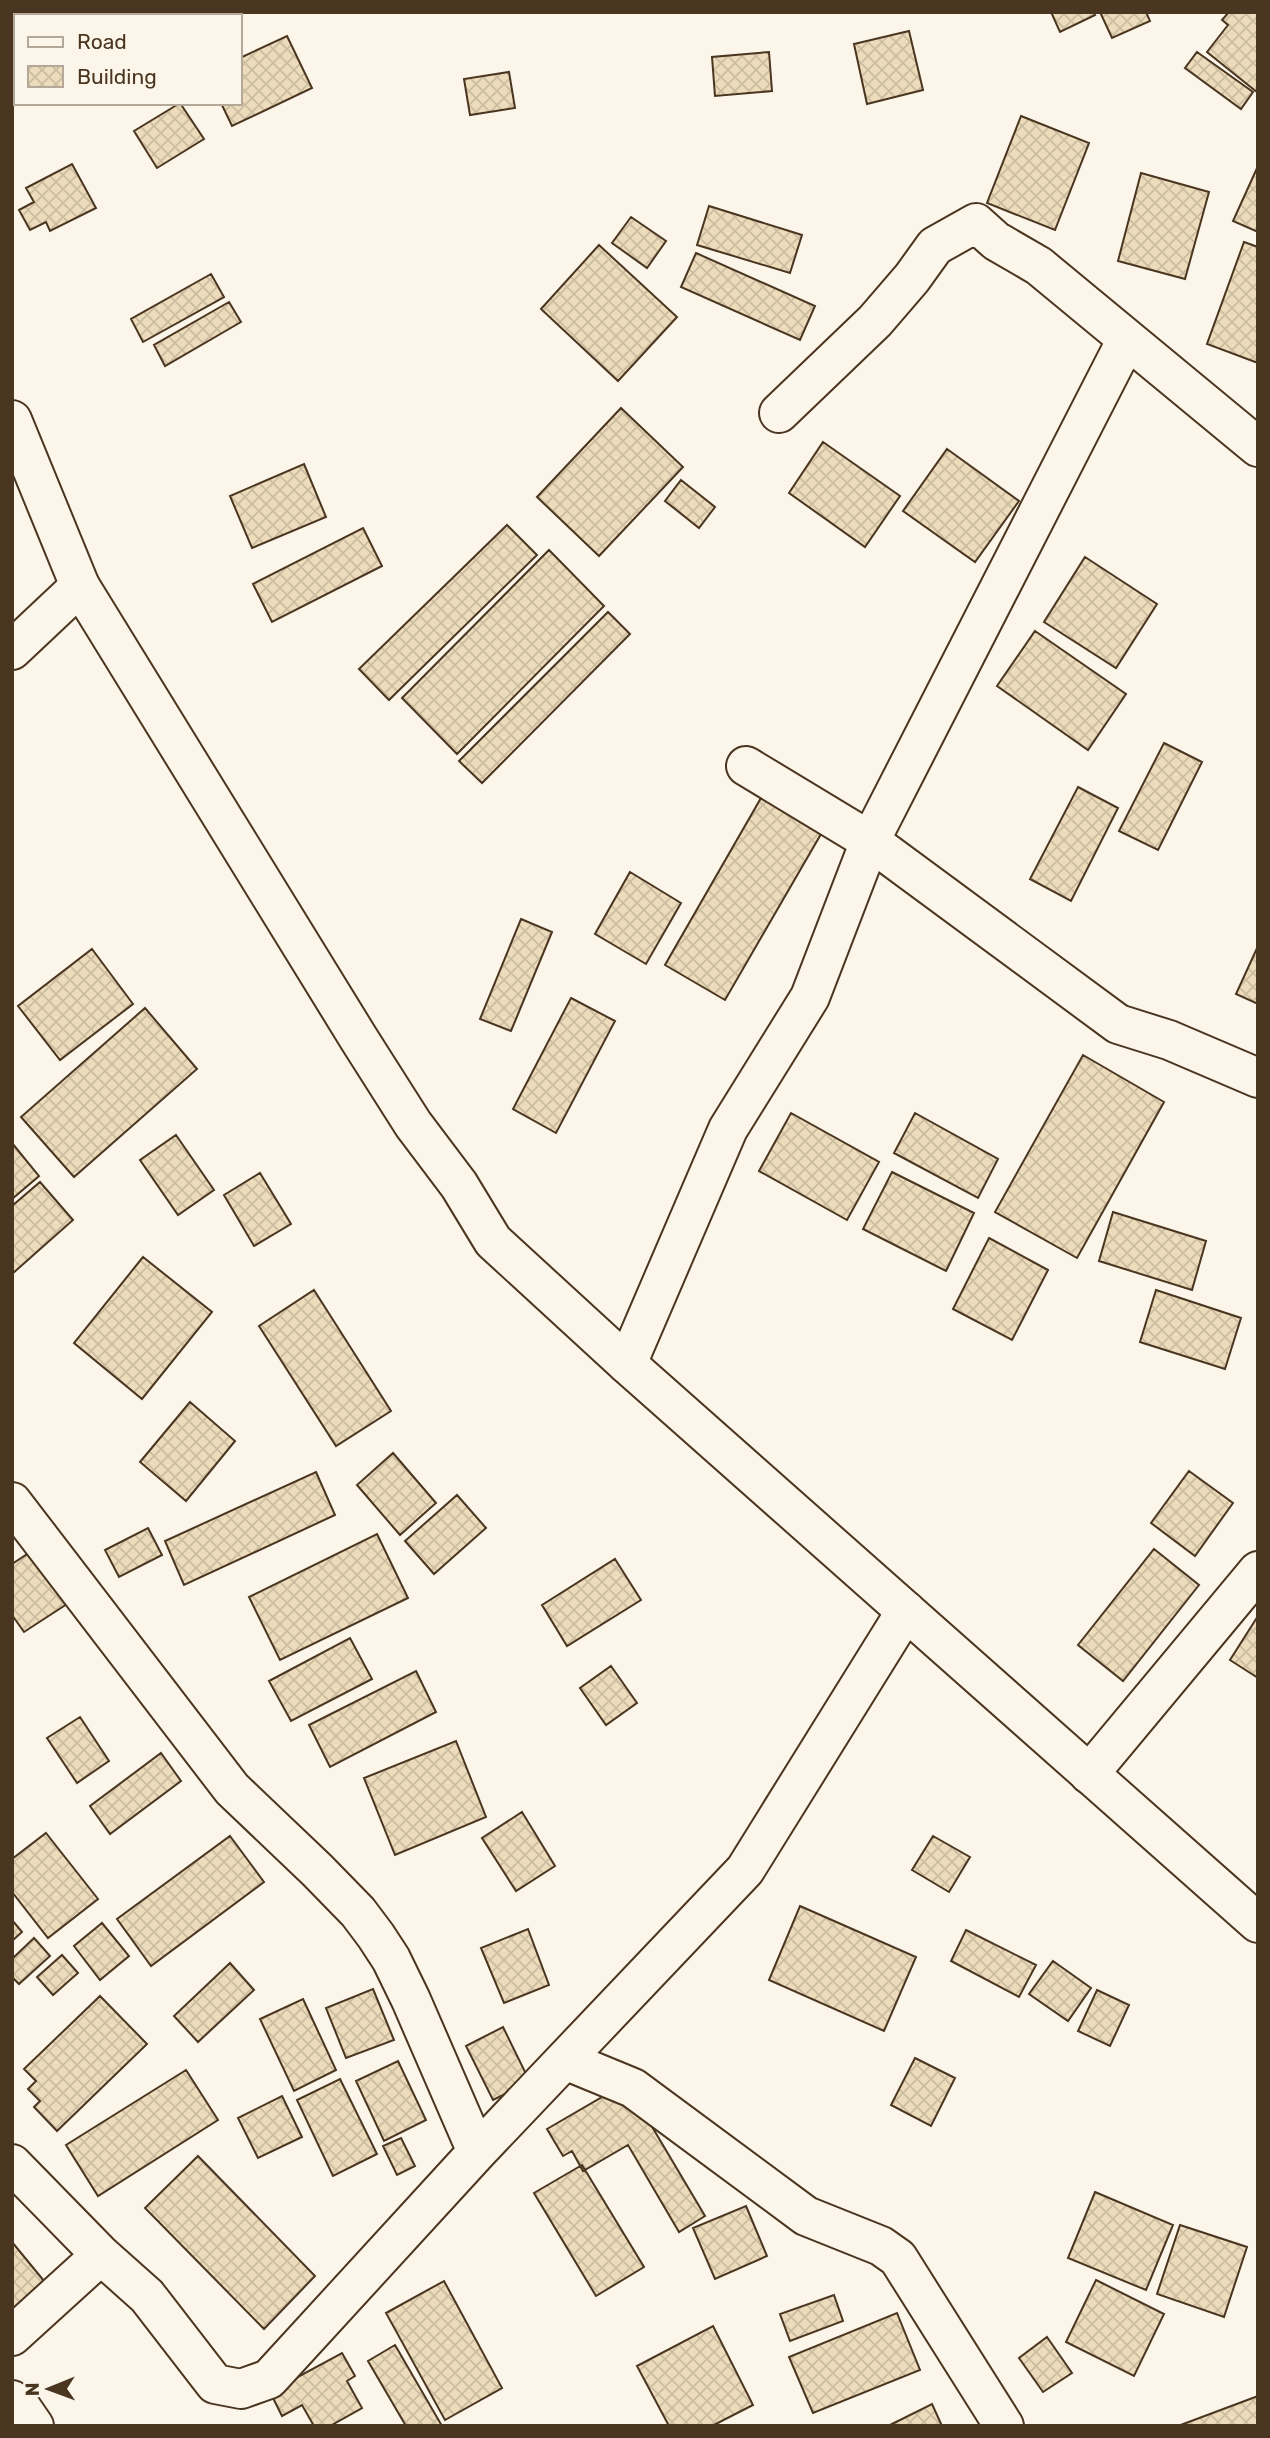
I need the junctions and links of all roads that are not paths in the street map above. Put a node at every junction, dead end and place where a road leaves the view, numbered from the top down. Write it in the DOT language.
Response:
graph roads {
  1 [pos="1127,339"];
  2 [pos="779,413"];
  3 [pos="12,420"];
  4 [pos="1258,447"];
  5 [pos="80,586"];
  6 [pos="12,650"];
  7 [pos="746,766"];
  8 [pos="870,841"];
  9 [pos="1258,1078"];
  10 [pos="627,1364"];
  11 [pos="12,1502"];
  12 [pos="1258,1571"];
  13 [pos="906,1611"];
  14 [pos="1089,1774"];
  15 [pos="1258,1923"];
  16 [pos="565,2060"];
  17 [pos="477,2152"];
  18 [pos="12,2164"];
  19 [pos="101,2255"];
  20 [pos="12,2336"];
  21 [pos="12,2400"];
  22 [pos="34,2426"];
  23 [pos="1004,2426"];
  1 -- 2 [label="street"];
  1 -- 4 [label="street"];
  1 -- 8 [label="street"];
  3 -- 5 [label="street"];
  5 -- 6 [label="street"];
  5 -- 10 [label="street"];
  7 -- 8 [label="street"];
  8 -- 9 [label="street"];
  8 -- 10 [label="street"];
  10 -- 13 [label="street"];
  11 -- 17 [label="street"];
  12 -- 14 [label="street"];
  13 -- 14 [label="street"];
  13 -- 16 [label="street"];
  14 -- 15 [label="street"];
  16 -- 17 [label="street"];
  16 -- 23 [label="street"];
  17 -- 19 [label="street"];
  18 -- 19 [label="street"];
  19 -- 20 [label="street"];
  21 -- 22 [label="street"];
}
